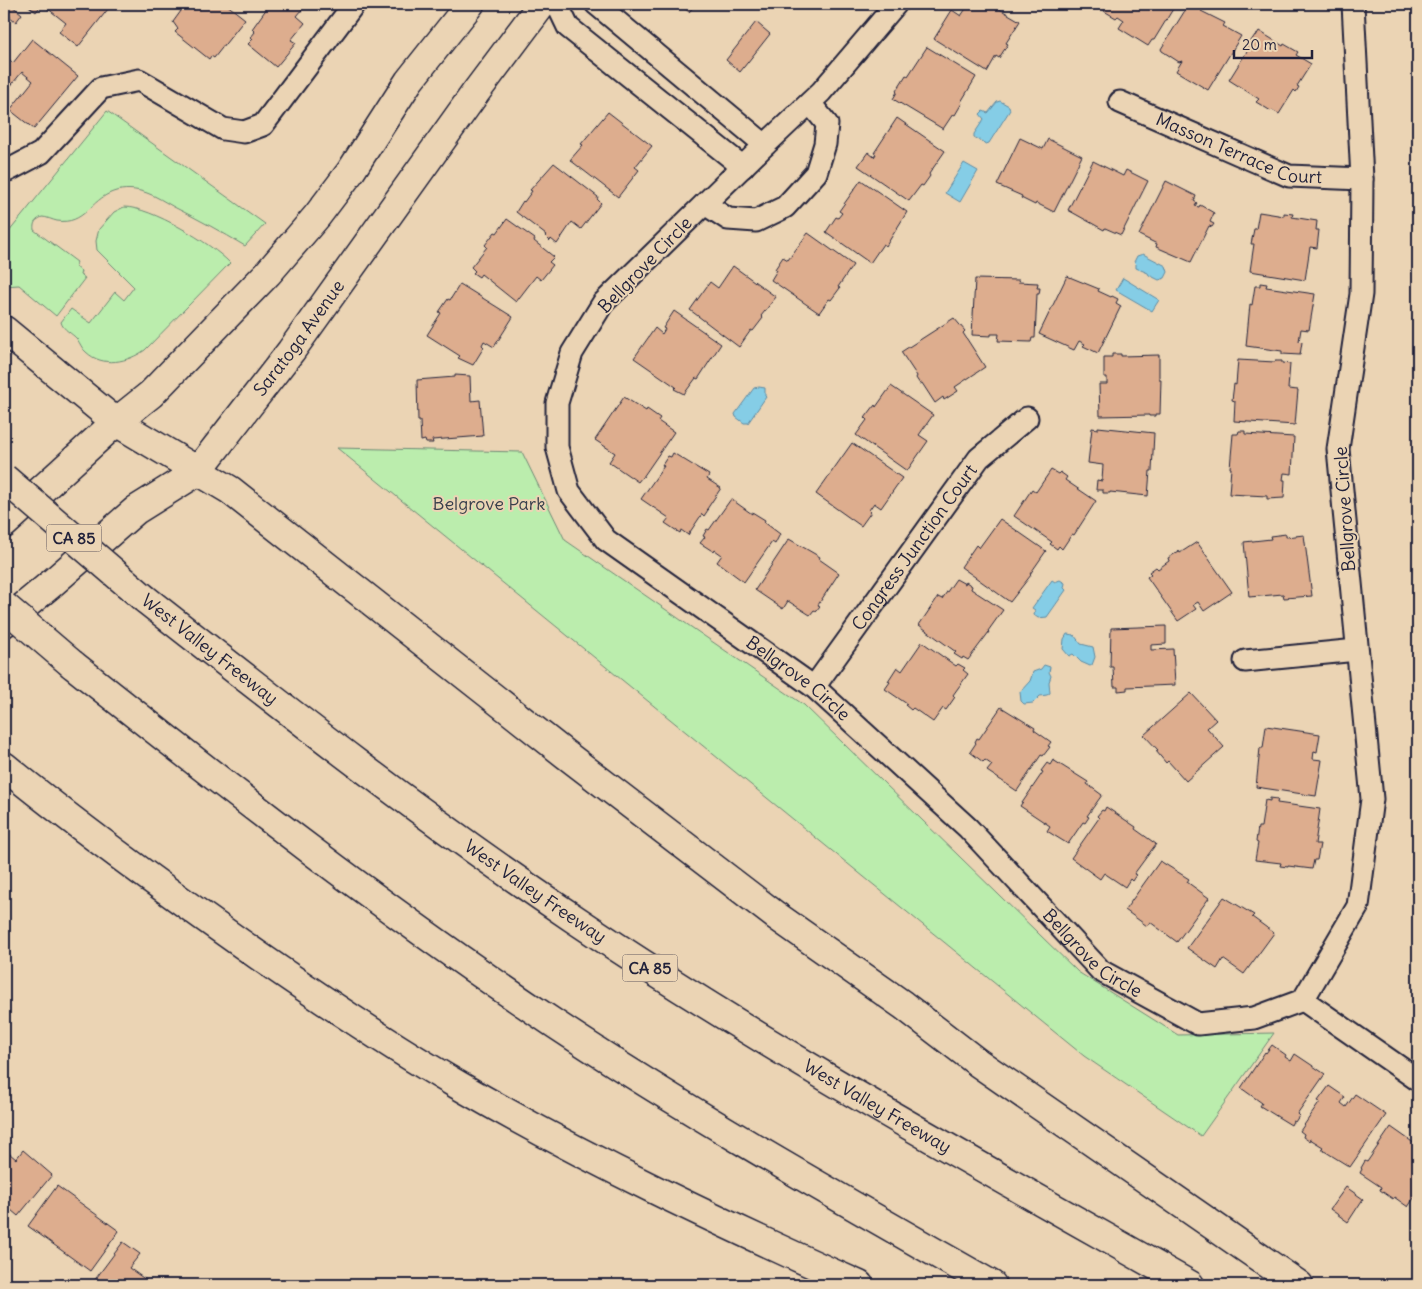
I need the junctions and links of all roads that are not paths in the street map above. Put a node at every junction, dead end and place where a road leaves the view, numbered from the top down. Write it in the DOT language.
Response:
graph roads {
  1 [pos="354,4"];
  2 [pos="470,4"];
  3 [pos="542,4"];
  4 [pos="557,4"];
  5 [pos="596,4"];
  6 [pos="896,4"];
  7 [pos="1353,4"];
  8 [pos="1120,102"];
  9 [pos="810,103"];
  10 [pos="765,144"];
  11 [pos="742,166"];
  12 [pos="4,170"];
  13 [pos="1362,179"];
  14 [pos="705,204"];
  15 [pos="4,330"];
  16 [pos="1027,418"];
  17 [pos="116,422"];
  18 [pos="197,472"];
  19 [pos="4,478"];
  20 [pos="4,524"];
  21 [pos="4,606"];
  22 [pos="4,622"];
  23 [pos="1357,650"];
  24 [pos="1245,661"];
  25 [pos="814,687"];
  26 [pos="4,766"];
  27 [pos="1303,1000"];
  28 [pos="1418,1080"];
  29 [pos="860,1285"];
  30 [pos="992,1285"];
  31 [pos="1190,1285"];
  32 [pos="1299,1285"];
  1 -- 12 [label="street"];
  2 -- 17 [label="highway"];
  3 -- 18 [label="highway, Saratoga Avenue"];
  4 -- 11 [label="street"];
  5 -- 10 [label="street"];
  6 -- 9 [label="street, Bellgrove Circle"];
  7 -- 13 [label="street, Bellgrove Circle"];
  8 -- 13 [label="street, Masson Terrace Court"];
  9 -- 10 [label="street, Bellgrove Circle"];
  9 -- 14 [label="street, Bellgrove Circle"];
  10 -- 11 [label="street, Bellgrove Circle"];
  11 -- 14 [label="street, Bellgrove Circle"];
  13 -- 23 [label="street, Bellgrove Circle"];
  14 -- 25 [label="street, Bellgrove Circle"];
  15 -- 17 [label="highway"];
  16 -- 25 [label="street, Congress Junction Court"];
  17 -- 18 [label="highway"];
  17 -- 20 [label="highway"];
  18 -- 22 [label="highway, Saratoga Avenue"];
  18 -- 32 [label="highway"];
  19 -- 31 [label="highway, West Valley Freeway / CA 85, bridge"];
  21 -- 30 [label="highway, bridge"];
  23 -- 24 [label="street"];
  23 -- 27 [label="street, Bellgrove Circle"];
  25 -- 27 [label="street, Bellgrove Circle"];
  26 -- 29 [label="highway"];
  27 -- 28 [label="street"];
}
